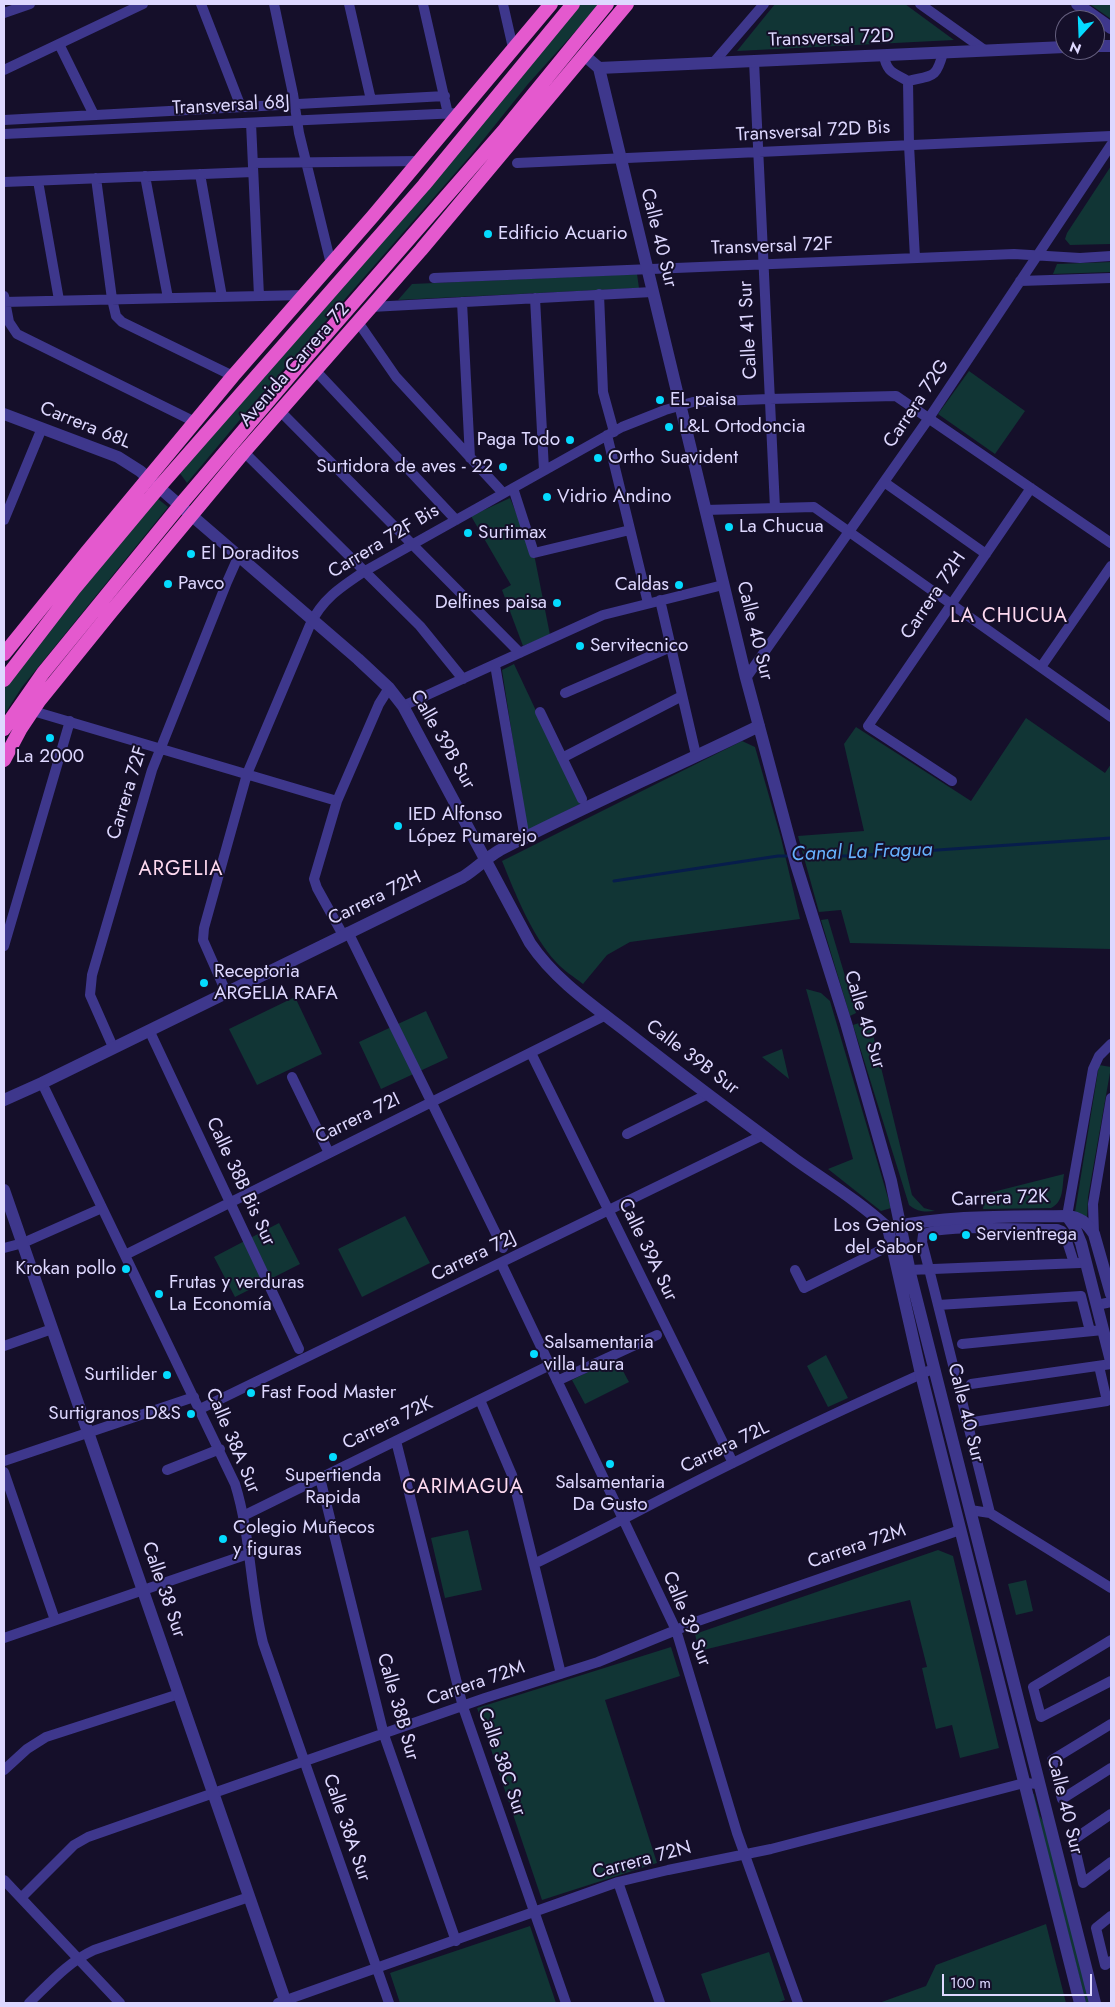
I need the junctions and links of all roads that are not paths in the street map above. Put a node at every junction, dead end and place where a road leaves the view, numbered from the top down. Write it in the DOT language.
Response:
graph roads {
  1 [pos="30,4"];
  2 [pos="144,4"];
  3 [pos="201,4"];
  4 [pos="274,4"];
  5 [pos="349,4"];
  6 [pos="423,4"];
  7 [pos="503,4"];
  8 [pos="551,4"];
  9 [pos="572,4"];
  10 [pos="607,4"];
  11 [pos="628,4"];
  12 [pos="764,4"];
  13 [pos="920,4"];
  14 [pos="1077,4"];
  15 [pos="4,13"];
  16 [pos="1111,28"];
  17 [pos="59,44"];
  18 [pos="513,48"];
  19 [pos="1055,48"];
  20 [pos="986,51"];
  21 [pos="943,53"];
  22 [pos="584,55"];
  23 [pos="884,55"];
  24 [pos="754,61"];
  25 [pos="714,62"];
  26 [pos="599,68"];
  27 [pos="4,70"];
  28 [pos="908,81"];
  29 [pos="444,96"];
  30 [pos="371,100"];
  31 [pos="294,104"];
  32 [pos="241,107"];
  33 [pos="454,114"];
  34 [pos="94,115"];
  35 [pos="4,120"];
  36 [pos="297,121"];
  37 [pos="251,123"];
  38 [pos="4,134"];
  39 [pos="1111,136"];
  40 [pos="909,145"];
  41 [pos="1111,145"];
  42 [pos="758,152"];
  43 [pos="620,159"];
  44 [pos="419,161"];
  45 [pos="306,163"];
  46 [pos="517,163"];
  47 [pos="253,168"];
  48 [pos="200,174"];
  49 [pos="145,176"];
  50 [pos="96,178"];
  51 [pos="38,181"];
  52 [pos="4,182"];
  53 [pos="386,227"];
  54 [pos="348,243"];
  55 [pos="1038,255"];
  56 [pos="1111,256"];
  57 [pos="915,258"];
  58 [pos="331,264"];
  59 [pos="763,265"];
  60 [pos="647,270"];
  61 [pos="434,278"];
  62 [pos="1111,278"];
  63 [pos="1020,281"];
  64 [pos="652,292"];
  65 [pos="599,294"];
  66 [pos="304,295"];
  67 [pos="260,296"];
  68 [pos="222,297"];
  69 [pos="168,298"];
  70 [pos="535,298"];
  71 [pos="4,299"];
  72 [pos="112,299"];
  73 [pos="60,300"];
  74 [pos="462,302"];
  75 [pos="371,307"];
  76 [pos="358,322"];
  77 [pos="315,370"];
  78 [pos="294,371"];
  79 [pos="233,376"];
  80 [pos="770,398"];
  81 [pos="680,406"];
  82 [pos="280,411"];
  83 [pos="4,414"];
  84 [pos="929,418"];
  85 [pos="196,422"];
  86 [pos="42,428"];
  87 [pos="611,433"];
  88 [pos="244,452"];
  89 [pos="470,458"];
  90 [pos="544,470"];
  91 [pos="154,482"];
  92 [pos="884,482"];
  93 [pos="513,488"];
  94 [pos="1031,488"];
  95 [pos="503,493"];
  96 [pos="181,504"];
  97 [pos="775,508"];
  98 [pos="705,510"];
  99 [pos="192,514"];
  100 [pos="4,520"];
  101 [pos="456,520"];
  102 [pos="630,530"];
  103 [pos="849,532"];
  104 [pos="1111,543"];
  105 [pos="413,545"];
  106 [pos="986,554"];
  107 [pos="240,555"];
  108 [pos="1111,566"];
  109 [pos="365,571"];
  110 [pos="723,585"];
  111 [pos="660,600"];
  112 [pos="648,603"];
  113 [pos="952,604"];
  114 [pos="313,619"];
  115 [pos="671,647"];
  116 [pos="520,653"];
  117 [pos="4,654"];
  118 [pos="495,664"];
  119 [pos="1041,667"];
  120 [pos="746,678"];
  121 [pos="463,679"];
  122 [pos="4,680"];
  123 [pos="389,688"];
  124 [pos="565,693"];
  125 [pos="682,696"];
  126 [pos="403,706"];
  127 [pos="33,711"];
  128 [pos="540,712"];
  129 [pos="1111,717"];
  130 [pos="70,722"];
  131 [pos="759,726"];
  132 [pos="4,729"];
  133 [pos="159,748"];
  134 [pos="696,755"];
  135 [pos="562,758"];
  136 [pos="4,760"];
  137 [pos="247,774"];
  138 [pos="952,782"];
  139 [pos="582,799"];
  140 [pos="336,801"];
  141 [pos="524,838"];
  142 [pos="486,859"];
  143 [pos="346,934"];
  144 [pos="4,946"];
  145 [pos="226,992"];
  146 [pos="606,1015"];
  147 [pos="150,1030"];
  148 [pos="1111,1044"];
  149 [pos="113,1048"];
  150 [pos="530,1053"];
  151 [pos="1107,1053"];
  152 [pos="292,1077"];
  153 [pos="42,1083"];
  154 [pos="708,1094"];
  155 [pos="1111,1098"];
  156 [pos="4,1100"];
  157 [pos="432,1102"];
  158 [pos="627,1134"];
  159 [pos="763,1135"];
  160 [pos="329,1152"];
  161 [pos="4,1190"];
  162 [pos="230,1202"];
  163 [pos="102,1208"];
  164 [pos="608,1211"];
  165 [pos="1067,1216"];
  166 [pos="1038,1223"];
  167 [pos="894,1227"];
  168 [pos="1094,1234"];
  169 [pos="922,1238"];
  170 [pos="22,1243"];
  171 [pos="4,1248"];
  172 [pos="503,1248"];
  173 [pos="889,1249"];
  174 [pos="125,1254"];
  175 [pos="501,1263"];
  176 [pos="1080,1263"];
  177 [pos="929,1269"];
  178 [pos="795,1270"];
  179 [pos="910,1270"];
  180 [pos="1111,1294"];
  181 [pos="1111,1302"];
  182 [pos="938,1305"];
  183 [pos="1097,1305"];
  184 [pos="52,1329"];
  185 [pos="1103,1330"];
  186 [pos="1090,1331"];
  187 [pos="656,1335"];
  188 [pos="962,1344"];
  189 [pos="4,1346"];
  190 [pos="299,1349"];
  191 [pos="1107,1364"];
  192 [pos="550,1365"];
  193 [pos="934,1368"];
  194 [pos="921,1374"];
  195 [pos="557,1380"];
  196 [pos="971,1384"];
  197 [pos="194,1397"];
  198 [pos="480,1400"];
  199 [pos="200,1409"];
  200 [pos="967,1423"];
  201 [pos="88,1433"];
  202 [pos="396,1441"];
  203 [pos="220,1450"];
  204 [pos="4,1461"];
  205 [pos="733,1463"];
  206 [pos="167,1470"];
  207 [pos="4,1472"];
  208 [pos="320,1478"];
  209 [pos="970,1510"];
  210 [pos="990,1513"];
  211 [pos="243,1516"];
  212 [pos="623,1518"];
  213 [pos="960,1530"];
  214 [pos="248,1554"];
  215 [pos="534,1564"];
  216 [pos="1111,1588"];
  217 [pos="143,1590"];
  218 [pos="55,1620"];
  219 [pos="676,1630"];
  220 [pos="4,1638"];
  221 [pos="1111,1640"];
  222 [pos="561,1674"];
  223 [pos="1111,1681"];
  224 [pos="179,1694"];
  225 [pos="463,1707"];
  226 [pos="1111,1724"];
  227 [pos="384,1735"];
  228 [pos="305,1762"];
  229 [pos="1111,1768"];
  230 [pos="4,1770"];
  231 [pos="1036,1770"];
  232 [pos="1024,1783"];
  233 [pos="1039,1784"];
  234 [pos="214,1794"];
  235 [pos="1111,1814"];
  236 [pos="745,1854"];
  237 [pos="1111,1862"];
  238 [pos="4,1880"];
  239 [pos="618,1882"];
  240 [pos="249,1897"];
  241 [pos="21,1898"];
  242 [pos="535,1912"];
  243 [pos="1111,1916"];
  244 [pos="456,1941"];
  245 [pos="78,1958"];
  246 [pos="1108,1963"];
  247 [pos="377,1969"];
  248 [pos="283,2002"];
  249 [pos="29,2003"];
  250 [pos="120,2003"];
  251 [pos="388,2003"];
  252 [pos="566,2003"];
  253 [pos="660,2003"];
  254 [pos="798,2003"];
  255 [pos="1080,2003"];
  256 [pos="1095,2003"];
  1 -- 15 [label="street"];
  2 -- 17 [label="street"];
  3 -- 32 [label="street"];
  4 -- 31 [label="street"];
  5 -- 30 [label="street"];
  6 -- 29 [label="street"];
  7 -- 18 [label="street"];
  8 -- 18 [label="highway, Avenida Carrera 72"];
  9 -- 53 [label="highway, Avenida Carrera 72"];
  10 -- 78 [label="highway, Avenida Carrera 72"];
  11 -- 22 [label="highway, Avenida Carrera 72"];
  12 -- 25 [label="street"];
  13 -- 20 [label="street"];
  14 -- 16 [label="street"];
  17 -- 27 [label="street"];
  17 -- 34 [label="street"];
  18 -- 33 [label="highway, Avenida Carrera 72"];
  19 -- 20 [label="street, Transversal 72D"];
  20 -- 21 [label="street, Transversal 72D"];
  21 -- 23 [label="street, Transversal 72D"];
  21 -- 28 [label="street"];
  22 -- 26 [label="street"];
  22 -- 75 [label="highway, Avenida Carrera 72"];
  23 -- 24 [label="street, Transversal 72D"];
  23 -- 28 [label="street"];
  24 -- 25 [label="street, Transversal 72D"];
  24 -- 42 [label="street, Calle 41 Sur"];
  25 -- 26 [label="street, Transversal 72D"];
  26 -- 43 [label="street, Calle 40 Sur"];
  28 -- 40 [label="street"];
  29 -- 30 [label="street, Transversal 68J"];
  29 -- 33 [label="street"];
  30 -- 31 [label="street, Transversal 68J"];
  31 -- 32 [label="street, Transversal 68J"];
  31 -- 36 [label="street"];
  32 -- 34 [label="street, Transversal 68J"];
  33 -- 36 [label="street, Transversal 68J"];
  33 -- 44 [label="highway, Avenida Carrera 72"];
  34 -- 35 [label="street, Transversal 68J"];
  36 -- 37 [label="street, Transversal 68J"];
  36 -- 45 [label="street"];
  37 -- 38 [label="street, Transversal 68J"];
  37 -- 47 [label="street"];
  39 -- 40 [label="street, Transversal 72D Bis"];
  40 -- 42 [label="street, Transversal 72D Bis"];
  40 -- 57 [label="street"];
  41 -- 55 [label="street, Carrera 72G"];
  42 -- 43 [label="street, Transversal 72D Bis"];
  42 -- 59 [label="street, Calle 41 Sur"];
  43 -- 46 [label="street, Transversal 72D Bis"];
  43 -- 60 [label="street, Calle 40 Sur"];
  44 -- 45 [label="street"];
  44 -- 54 [label="highway, Avenida Carrera 72"];
  45 -- 47 [label="street"];
  45 -- 58 [label="street"];
  47 -- 48 [label="street"];
  47 -- 67 [label="street"];
  48 -- 49 [label="street"];
  48 -- 68 [label="street"];
  49 -- 50 [label="street"];
  49 -- 69 [label="street"];
  50 -- 51 [label="street"];
  50 -- 72 [label="street"];
  51 -- 52 [label="street"];
  51 -- 73 [label="street"];
  53 -- 54 [label="highway"];
  53 -- 91 [label="highway, Avenida Carrera 72"];
  54 -- 58 [label="highway, Avenida Carrera 72"];
  55 -- 56 [label="street, Transversal 72F"];
  55 -- 57 [label="street, Transversal 72F"];
  55 -- 63 [label="street, Carrera 72G"];
  57 -- 59 [label="street, Transversal 72F"];
  58 -- 66 [label="highway, Avenida Carrera 72"];
  59 -- 60 [label="street, Transversal 72F"];
  59 -- 80 [label="street, Calle 41 Sur"];
  60 -- 61 [label="street, Transversal 72F"];
  60 -- 64 [label="street, Calle 40 Sur"];
  62 -- 63 [label="street"];
  63 -- 84 [label="street, Carrera 72G"];
  64 -- 65 [label="street"];
  64 -- 81 [label="street, Calle 40 Sur"];
  65 -- 70 [label="street"];
  65 -- 87 [label="street"];
  66 -- 67 [label="street"];
  66 -- 79 [label="highway, Avenida Carrera 72"];
  67 -- 68 [label="street"];
  68 -- 69 [label="street"];
  69 -- 72 [label="street"];
  70 -- 74 [label="street"];
  70 -- 90 [label="street"];
  71 -- 73 [label="street"];
  71 -- 85 [label="street"];
  72 -- 73 [label="street"];
  72 -- 79 [label="street"];
  74 -- 75 [label="street"];
  74 -- 89 [label="street"];
  75 -- 76 [label="highway, Avenida Carrera 72"];
  76 -- 77 [label="highway, Avenida Carrera 72"];
  76 -- 89 [label="street"];
  77 -- 82 [label="highway, Avenida Carrera 72"];
  77 -- 101 [label="street"];
  78 -- 82 [label="highway"];
  78 -- 96 [label="highway, Avenida Carrera 72"];
  79 -- 85 [label="highway, Avenida Carrera 72"];
  80 -- 81 [label="street, Carrera 72F Bis"];
  80 -- 84 [label="street, Carrera 72F Bis"];
  80 -- 97 [label="street, Calle 41 Sur"];
  81 -- 87 [label="street, Carrera 72F Bis"];
  81 -- 98 [label="street, Calle 40 Sur"];
  82 -- 88 [label="highway, Avenida Carrera 72"];
  82 -- 105 [label="street"];
  83 -- 86 [label="street, Carrera 68L"];
  84 -- 92 [label="street, Carrera 72G"];
  84 -- 94 [label="street"];
  85 -- 91 [label="highway, Avenida Carrera 72"];
  86 -- 91 [label="street, Carrera 68L"];
  86 -- 100 [label="street"];
  87 -- 90 [label="street, Carrera 72F Bis"];
  87 -- 102 [label="street"];
  88 -- 99 [label="highway, Avenida Carrera 72"];
  88 -- 109 [label="street"];
  89 -- 95 [label="street"];
  90 -- 93 [label="street, Carrera 72F Bis"];
  91 -- 96 [label="street, Calle 39B Sur"];
  91 -- 117 [label="highway, Avenida Carrera 72"];
  91 -- 122 [label="highway, Avenida Carrera 72"];
  92 -- 103 [label="street, Carrera 72G"];
  92 -- 106 [label="street"];
  93 -- 95 [label="street, Carrera 72F Bis"];
  93 -- 102 [label="street"];
  94 -- 104 [label="street"];
  94 -- 106 [label="street, Carrera 72H"];
  95 -- 101 [label="street, Carrera 72F Bis"];
  96 -- 99 [label="street, Calle 39B Sur"];
  96 -- 132 [label="highway, Avenida Carrera 72"];
  97 -- 98 [label="street"];
  97 -- 103 [label="street"];
  98 -- 110 [label="street, Calle 40 Sur"];
  99 -- 107 [label="street, Calle 39B Sur"];
  99 -- 127 [label="highway, Avenida Carrera 72"];
  101 -- 105 [label="street, Carrera 72F Bis"];
  102 -- 112 [label="street"];
  103 -- 113 [label="street"];
  103 -- 120 [label="street, Carrera 72G"];
  105 -- 109 [label="street, Carrera 72F Bis"];
  105 -- 116 [label="street"];
  106 -- 113 [label="street, Carrera 72H"];
  107 -- 114 [label="street, Calle 39B Sur"];
  107 -- 133 [label="street, Carrera 72F"];
  108 -- 119 [label="street"];
  109 -- 114 [label="street, Carrera 72F Bis"];
  109 -- 121 [label="street"];
  110 -- 111 [label="street"];
  110 -- 120 [label="street, Calle 40 Sur"];
  111 -- 112 [label="street"];
  111 -- 115 [label="street"];
  112 -- 116 [label="street"];
  113 -- 119 [label="street"];
  113 -- 138 [label="street, Carrera 72H"];
  114 -- 123 [label="street, Calle 39B Sur"];
  114 -- 137 [label="street, Carrera 72F Bis"];
  115 -- 124 [label="street"];
  115 -- 125 [label="street"];
  116 -- 118 [label="street"];
  118 -- 121 [label="street"];
  118 -- 141 [label="street"];
  119 -- 129 [label="street"];
  120 -- 131 [label="street, Calle 40 Sur"];
  121 -- 126 [label="street"];
  123 -- 126 [label="street, Calle 39B Sur"];
  123 -- 140 [label="street"];
  125 -- 134 [label="street"];
  125 -- 135 [label="street"];
  126 -- 142 [label="street, Calle 39B Sur"];
  127 -- 130 [label="street"];
  127 -- 136 [label="highway, Avenida Carrera 72"];
  128 -- 135 [label="street"];
  130 -- 133 [label="street"];
  130 -- 144 [label="street"];
  131 -- 134 [label="street, Carrera 72H"];
  131 -- 167 [label="street, Calle 40 Sur"];
  133 -- 137 [label="street"];
  133 -- 149 [label="street, Carrera 72F"];
  134 -- 141 [label="street, Carrera 72H"];
  135 -- 139 [label="street"];
  137 -- 140 [label="street"];
  137 -- 145 [label="street, Carrera 72F Bis"];
  140 -- 143 [label="street"];
  141 -- 142 [label="street, Carrera 72H"];
  142 -- 143 [label="street, Carrera 72H"];
  142 -- 146 [label="street, Calle 39B Sur"];
  143 -- 145 [label="street, Carrera 72H"];
  143 -- 157 [label="street"];
  145 -- 147 [label="street, Carrera 72H"];
  146 -- 150 [label="street, Carrera 72I"];
  146 -- 154 [label="street, Calle 39B Sur"];
  147 -- 149 [label="street, Carrera 72H"];
  147 -- 162 [label="street, Calle 38B Bis Sur"];
  148 -- 151 [label="street"];
  149 -- 153 [label="street, Carrera 72H"];
  150 -- 157 [label="street, Carrera 72I"];
  150 -- 164 [label="street, Calle 39A Sur"];
  151 -- 165 [label="street"];
  152 -- 160 [label="street"];
  153 -- 156 [label="street, Carrera 72H"];
  153 -- 163 [label="street, Calle 38A Sur"];
  154 -- 158 [label="street"];
  154 -- 159 [label="street, Calle 39B Sur"];
  155 -- 168 [label="street"];
  157 -- 160 [label="street, Carrera 72I"];
  157 -- 172 [label="street"];
  159 -- 164 [label="street, Carrera 72J"];
  159 -- 167 [label="street, Calle 39B Sur"];
  160 -- 162 [label="street, Carrera 72I"];
  161 -- 170 [label="street, Calle 38 Sur"];
  162 -- 174 [label="street, Carrera 72I"];
  162 -- 190 [label="street, Calle 38B Bis Sur"];
  163 -- 170 [label="street"];
  163 -- 174 [label="street, Calle 38A Sur"];
  164 -- 175 [label="street, Carrera 72J"];
  164 -- 205 [label="street, Calle 39A Sur"];
  165 -- 166 [label="street, Carrera 72K"];
  165 -- 168 [label="street, Carrera 72K"];
  165 -- 176 [label="street"];
  166 -- 167 [label="street, Carrera 72K"];
  166 -- 169 [label="street, Carrera 72K"];
  166 -- 176 [label="street, Carrera 72K"];
  167 -- 173 [label="street, Calle 40 Sur"];
  167 -- 179 [label="street, Calle 40 Sur"];
  168 -- 180 [label="street"];
  169 -- 177 [label="street, Calle 40 Sur"];
  170 -- 171 [label="street"];
  170 -- 184 [label="street, Calle 38 Sur"];
  173 -- 178 [label="street"];
  173 -- 194 [label="street, Calle 40 Sur"];
  174 -- 197 [label="street, Calle 38A Sur"];
  175 -- 192 [label="street, Calle 39 Sur"];
  175 -- 199 [label="street, Carrera 72J"];
  176 -- 177 [label="street"];
  176 -- 183 [label="street"];
  177 -- 179 [label="street"];
  177 -- 182 [label="street, Calle 40 Sur"];
  179 -- 193 [label="street, Calle 40 Sur"];
  181 -- 183 [label="street"];
  182 -- 186 [label="street"];
  182 -- 200 [label="street, Calle 40 Sur"];
  183 -- 185 [label="street"];
  184 -- 189 [label="street"];
  184 -- 201 [label="street, Calle 38 Sur"];
  185 -- 186 [label="street"];
  185 -- 191 [label="street"];
  186 -- 188 [label="street"];
  187 -- 195 [label="street"];
  191 -- 196 [label="street"];
  191 -- 200 [label="street"];
  192 -- 195 [label="street, Calle 39 Sur"];
  192 -- 198 [label="street, Carrera 72K"];
  193 -- 194 [label="street, Carrera 72L"];
  193 -- 209 [label="street, Calle 40 Sur"];
  194 -- 205 [label="street, Carrera 72L"];
  194 -- 213 [label="street, Calle 40 Sur"];
  195 -- 212 [label="street, Calle 39 Sur"];
  197 -- 199 [label="street, Calle 38A Sur"];
  197 -- 201 [label="street"];
  198 -- 202 [label="street, Carrera 72K"];
  198 -- 215 [label="street"];
  199 -- 203 [label="street, Calle 38A Sur"];
  200 -- 210 [label="street, Calle 40 Sur"];
  201 -- 204 [label="street"];
  201 -- 217 [label="street, Calle 38 Sur"];
  202 -- 208 [label="street, Carrera 72K"];
  202 -- 225 [label="street, Calle 38C Sur"];
  203 -- 206 [label="street"];
  203 -- 211 [label="street, Calle 38A Sur"];
  205 -- 212 [label="street, Carrera 72L"];
  207 -- 218 [label="street"];
  208 -- 211 [label="street, Carrera 72K"];
  208 -- 227 [label="street, Calle 38B Sur"];
  209 -- 210 [label="street"];
  209 -- 231 [label="street, Calle 40 Sur"];
  210 -- 216 [label="street"];
  211 -- 214 [label="street, Calle 38A Sur"];
  212 -- 215 [label="street, Carrera 72L"];
  212 -- 219 [label="street, Calle 39 Sur"];
  213 -- 219 [label="street, Carrera 72M"];
  213 -- 232 [label="street, Calle 40 Sur"];
  214 -- 217 [label="street"];
  214 -- 228 [label="street, Calle 38A Sur"];
  215 -- 222 [label="street"];
  217 -- 218 [label="street"];
  217 -- 224 [label="street, Calle 38 Sur"];
  218 -- 220 [label="street"];
  219 -- 222 [label="street, Carrera 72M"];
  219 -- 236 [label="street, Calle 39 Sur"];
  221 -- 223 [label="street"];
  222 -- 225 [label="street, Carrera 72M"];
  224 -- 230 [label="street"];
  224 -- 234 [label="street, Calle 38 Sur"];
  225 -- 227 [label="street, Carrera 72M"];
  225 -- 242 [label="street, Calle 38C Sur"];
  226 -- 229 [label="street, Calle 40 Sur"];
  227 -- 228 [label="street, Carrera 72M"];
  227 -- 244 [label="street, Calle 38B Sur"];
  228 -- 234 [label="street, Carrera 72M"];
  228 -- 247 [label="street, Calle 38A Sur"];
  231 -- 232 [label="street"];
  231 -- 233 [label="street, Calle 40 Sur"];
  232 -- 233 [label="street, Carrera 72N"];
  232 -- 236 [label="street, Carrera 72N"];
  232 -- 255 [label="street, Calle 40 Sur"];
  233 -- 256 [label="street, Calle 40 Sur"];
  234 -- 240 [label="street, Calle 38 Sur"];
  234 -- 241 [label="street, Carrera 72M"];
  235 -- 237 [label="street, Calle 40 Sur"];
  236 -- 239 [label="street, Carrera 72N"];
  236 -- 254 [label="street, Calle 39 Sur"];
  238 -- 241 [label="street"];
  239 -- 242 [label="street, Carrera 72N"];
  239 -- 253 [label="street"];
  240 -- 245 [label="street"];
  240 -- 248 [label="street, Calle 38 Sur"];
  241 -- 245 [label="street"];
  242 -- 244 [label="street, Carrera 72N"];
  242 -- 252 [label="street, Calle 38C Sur"];
  243 -- 246 [label="street"];
  244 -- 247 [label="street, Carrera 72N"];
  245 -- 249 [label="street"];
  245 -- 250 [label="street"];
  247 -- 248 [label="street, Carrera 72N"];
  247 -- 251 [label="street, Calle 38A Sur"];
}
